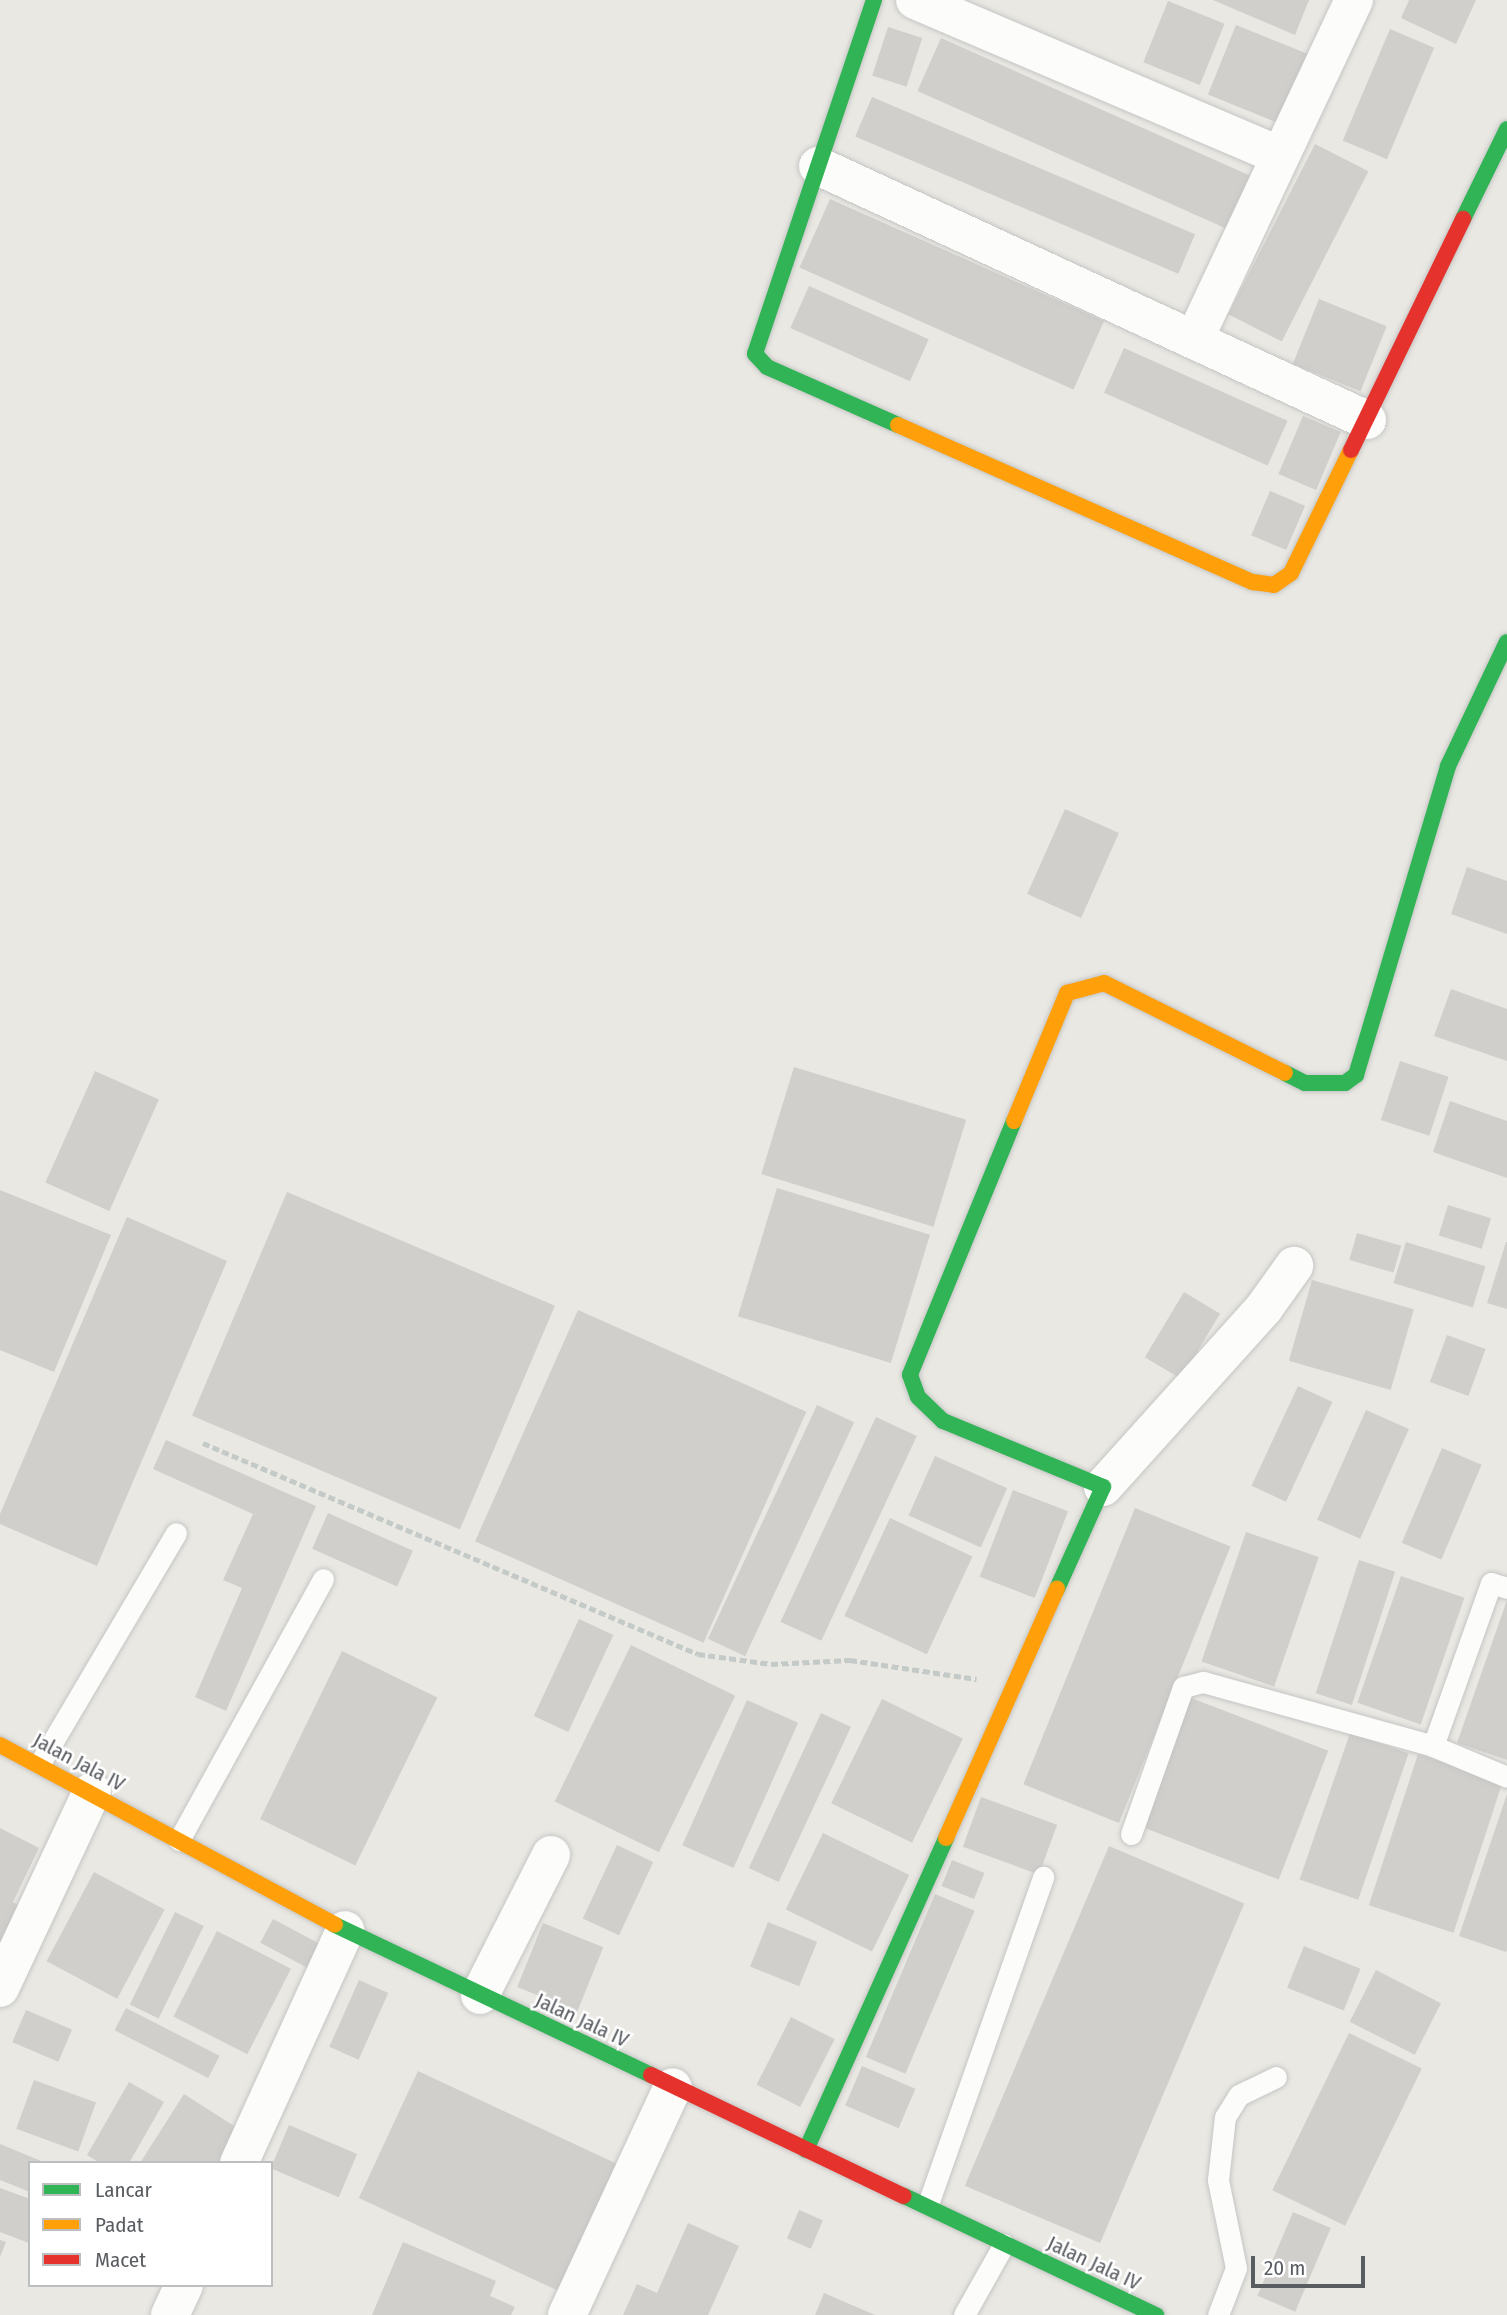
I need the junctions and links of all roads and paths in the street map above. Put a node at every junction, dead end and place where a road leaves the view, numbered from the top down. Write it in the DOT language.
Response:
graph roads {
  1 [pos="874,0"];
  2 [pos="915,0"];
  3 [pos="1354,0"];
  4 [pos="1507,129"];
  5 [pos="1280,156"];
  6 [pos="818,166"];
  7 [pos="1194,340"];
  8 [pos="1367,420"];
  9 [pos="1507,642"];
  10 [pos="1294,1266"];
  11 [pos="203,1443"];
  12 [pos="1102,1487"];
  13 [pos="176,1533"];
  14 [pos="323,1579"];
  15 [pos="1507,1588"];
  16 [pos="1008,1687"];
  17 [pos="0,1745"];
  18 [pos="1433,1746"];
  19 [pos="40,1763"];
  20 [pos="1507,1777"];
  21 [pos="92,1792"];
  22 [pos="1131,1834"];
  23 [pos="179,1840"];
  24 [pos="551,1855"];
  25 [pos="1044,1877"];
  26 [pos="345,1930"];
  27 [pos="0,1988"];
  28 [pos="480,1995"];
  29 [pos="1276,2077"];
  30 [pos="673,2087"];
  31 [pos="806,2150"];
  32 [pos="240,2161"];
  33 [pos="928,2204"];
  34 [pos="1004,2244"];
  35 [pos="183,2287"];
  36 [pos="170,2315"];
  37 [pos="567,2315"];
  38 [pos="964,2315"];
  39 [pos="1156,2315"];
  40 [pos="1218,2315"];
  1 -- 6 [label="street"];
  2 -- 5 [label="street"];
  3 -- 5 [label="street"];
  4 -- 8 [label="street"];
  5 -- 7 [label="street"];
  6 -- 7 [label="street"];
  6 -- 8 [label="street"];
  7 -- 8 [label="street"];
  9 -- 12 [label="street"];
  10 -- 12 [label="street"];
  11 -- 16 [label="path"];
  12 -- 16 [label="street"];
  13 -- 19 [label="lane"];
  14 -- 23 [label="lane"];
  15 -- 18 [label="lane"];
  16 -- 31 [label="street"];
  17 -- 19 [label="street, Jalan Jala IV"];
  18 -- 20 [label="lane"];
  18 -- 22 [label="lane"];
  19 -- 21 [label="street, Jalan Jala IV"];
  21 -- 23 [label="street, Jalan Jala IV"];
  21 -- 27 [label="street"];
  23 -- 26 [label="street, Jalan Jala IV"];
  24 -- 28 [label="street"];
  25 -- 33 [label="lane"];
  26 -- 28 [label="street, Jalan Jala IV"];
  26 -- 32 [label="street"];
  28 -- 30 [label="street, Jalan Jala IV"];
  29 -- 40 [label="lane"];
  30 -- 31 [label="street, Jalan Jala IV"];
  30 -- 37 [label="street"];
  31 -- 33 [label="street, Jalan Jala IV"];
  33 -- 34 [label="street, Jalan Jala IV"];
  34 -- 38 [label="lane"];
  34 -- 39 [label="street, Jalan Jala IV"];
  35 -- 36 [label="street"];
}
